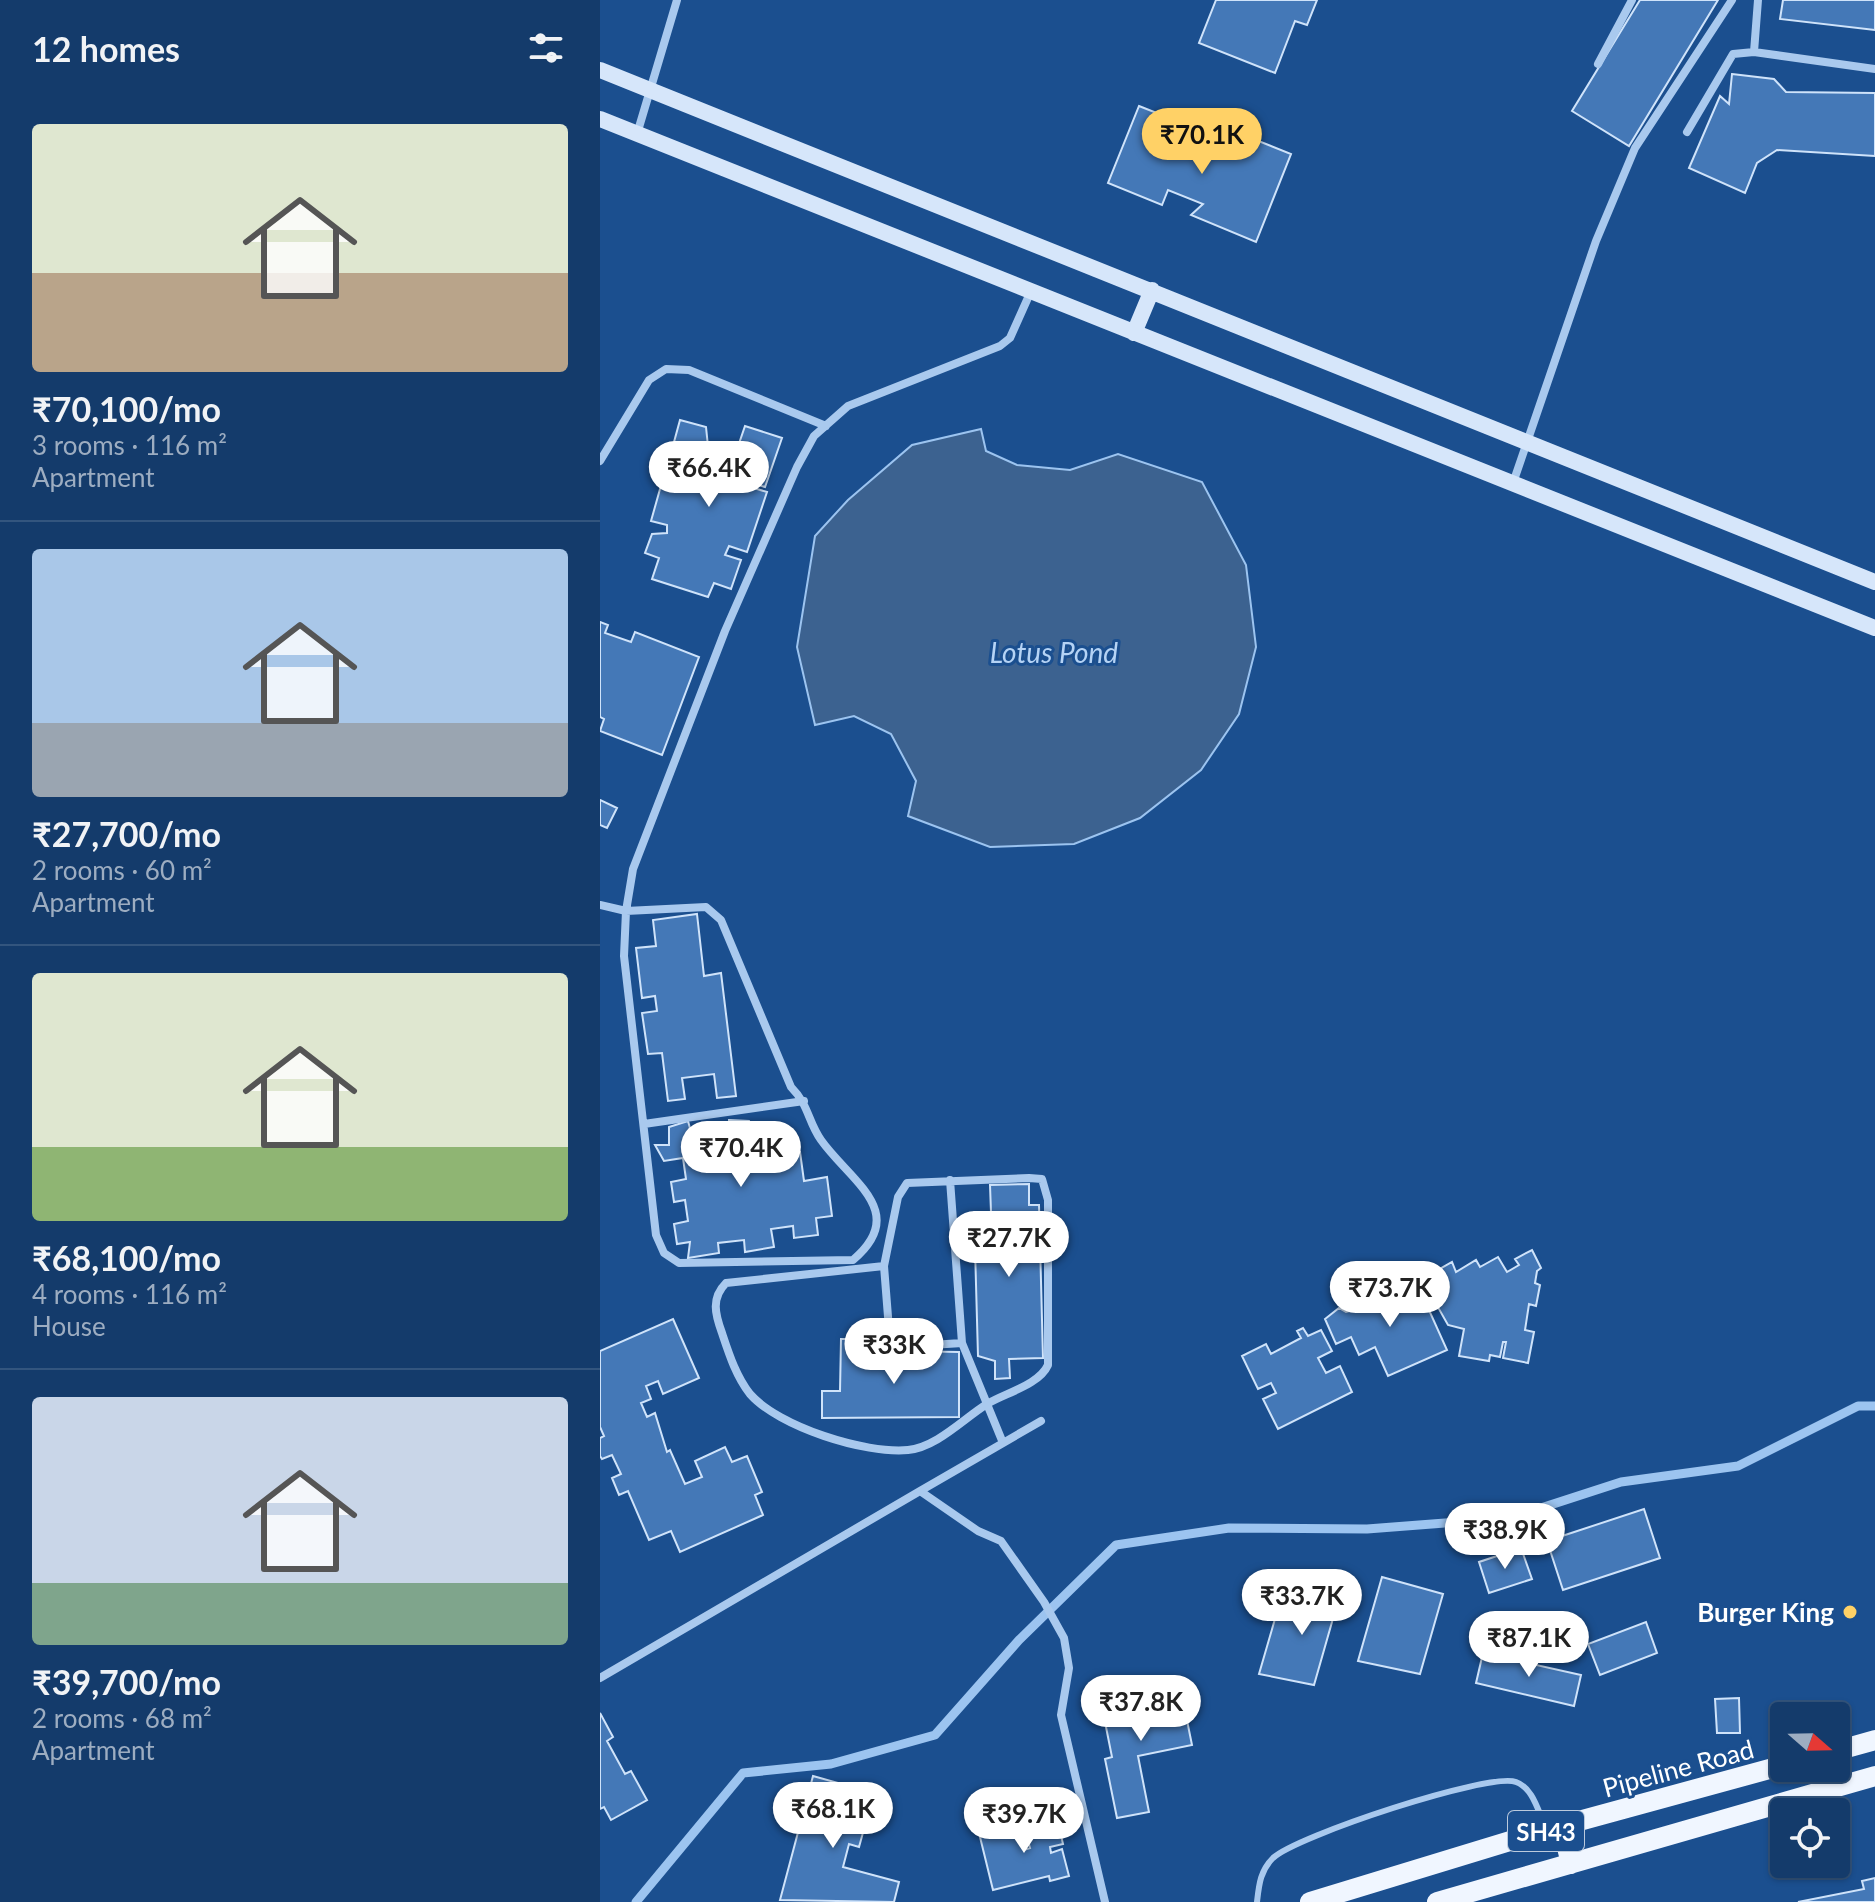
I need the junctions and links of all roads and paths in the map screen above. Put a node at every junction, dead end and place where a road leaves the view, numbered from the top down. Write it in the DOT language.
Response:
graph roads {
  1 [pos="677,0"];
  2 [pos="1632,0"];
  3 [pos="1732,0"];
  4 [pos="1758,0"];
  5 [pos="1754,52"];
  6 [pos="1598,64"];
  7 [pos="1875,69"];
  8 [pos="600,70"];
  9 [pos="651,90"];
  10 [pos="600,119"];
  11 [pos="1687,132"];
  12 [pos="637,134"];
  13 [pos="1152,290"];
  14 [pos="1031,291"];
  15 [pos="1134,333"];
  16 [pos="826,426"];
  17 [pos="1527,440"];
  18 [pos="600,461"];
  19 [pos="1513,483"];
  20 [pos="1875,582"];
  21 [pos="1875,628"];
  22 [pos="600,905"];
  23 [pos="626,911"];
  24 [pos="804,1101"];
  25 [pos="644,1124"];
  26 [pos="950,1180"];
  27 [pos="884,1266"];
  28 [pos="962,1343"];
  29 [pos="988,1404"];
  30 [pos="1041,1421"];
  31 [pos="1003,1443"];
  32 [pos="920,1491"];
  33 [pos="600,1678"];
  34 [pos="1875,1740"];
  35 [pos="1850,1747"];
  36 [pos="1770,1769"];
  37 [pos="1875,1776"];
  38 [pos="1554,1828"];
  39 [pos="1571,1864"];
  40 [pos="1105,1902"];
  41 [pos="1257,1902"];
  42 [pos="1310,1902"];
  43 [pos="1437,1902"];
  1 -- 9 [label="street"];
  2 -- 6 [label="street"];
  3 -- 17 [label="street"];
  4 -- 5 [label="street"];
  5 -- 7 [label="street"];
  5 -- 11 [label="street"];
  8 -- 9 [label="street"];
  9 -- 12 [label="street"];
  9 -- 13 [label="street"];
  10 -- 12 [label="street"];
  12 -- 14 [label="street"];
  13 -- 15 [label="street"];
  13 -- 17 [label="street"];
  14 -- 15 [label="street"];
  14 -- 16 [label="street"];
  15 -- 19 [label="street"];
  16 -- 18 [label="street"];
  16 -- 23 [label="street"];
  17 -- 19 [label="street"];
  17 -- 20 [label="street"];
  19 -- 21 [label="street"];
  22 -- 23 [label="street"];
  23 -- 24 [label="street"];
  23 -- 25 [label="street"];
  24 -- 25 [label="street"];
  24 -- 25 [label="street"];
  26 -- 27 [label="street"];
  26 -- 28 [label="street"];
  26 -- 29 [label="street"];
  27 -- 28 [label="street"];
  27 -- 29 [label="street"];
  28 -- 29 [label="street"];
  29 -- 31 [label="street"];
  30 -- 31 [label="street"];
  31 -- 32 [label="street"];
  32 -- 33 [label="street"];
  32 -- 40 [label="street"];
  34 -- 35 [label="main road"];
  36 -- 38 [label="main road, Pipeline Road / SH43"];
  37 -- 39 [label="main road, SH43"];
  38 -- 39 [label="main road"];
  38 -- 41 [label="lane"];
  38 -- 42 [label="main road, Pipeline Road / SH43"];
  39 -- 43 [label="main road, SH43"];
}
